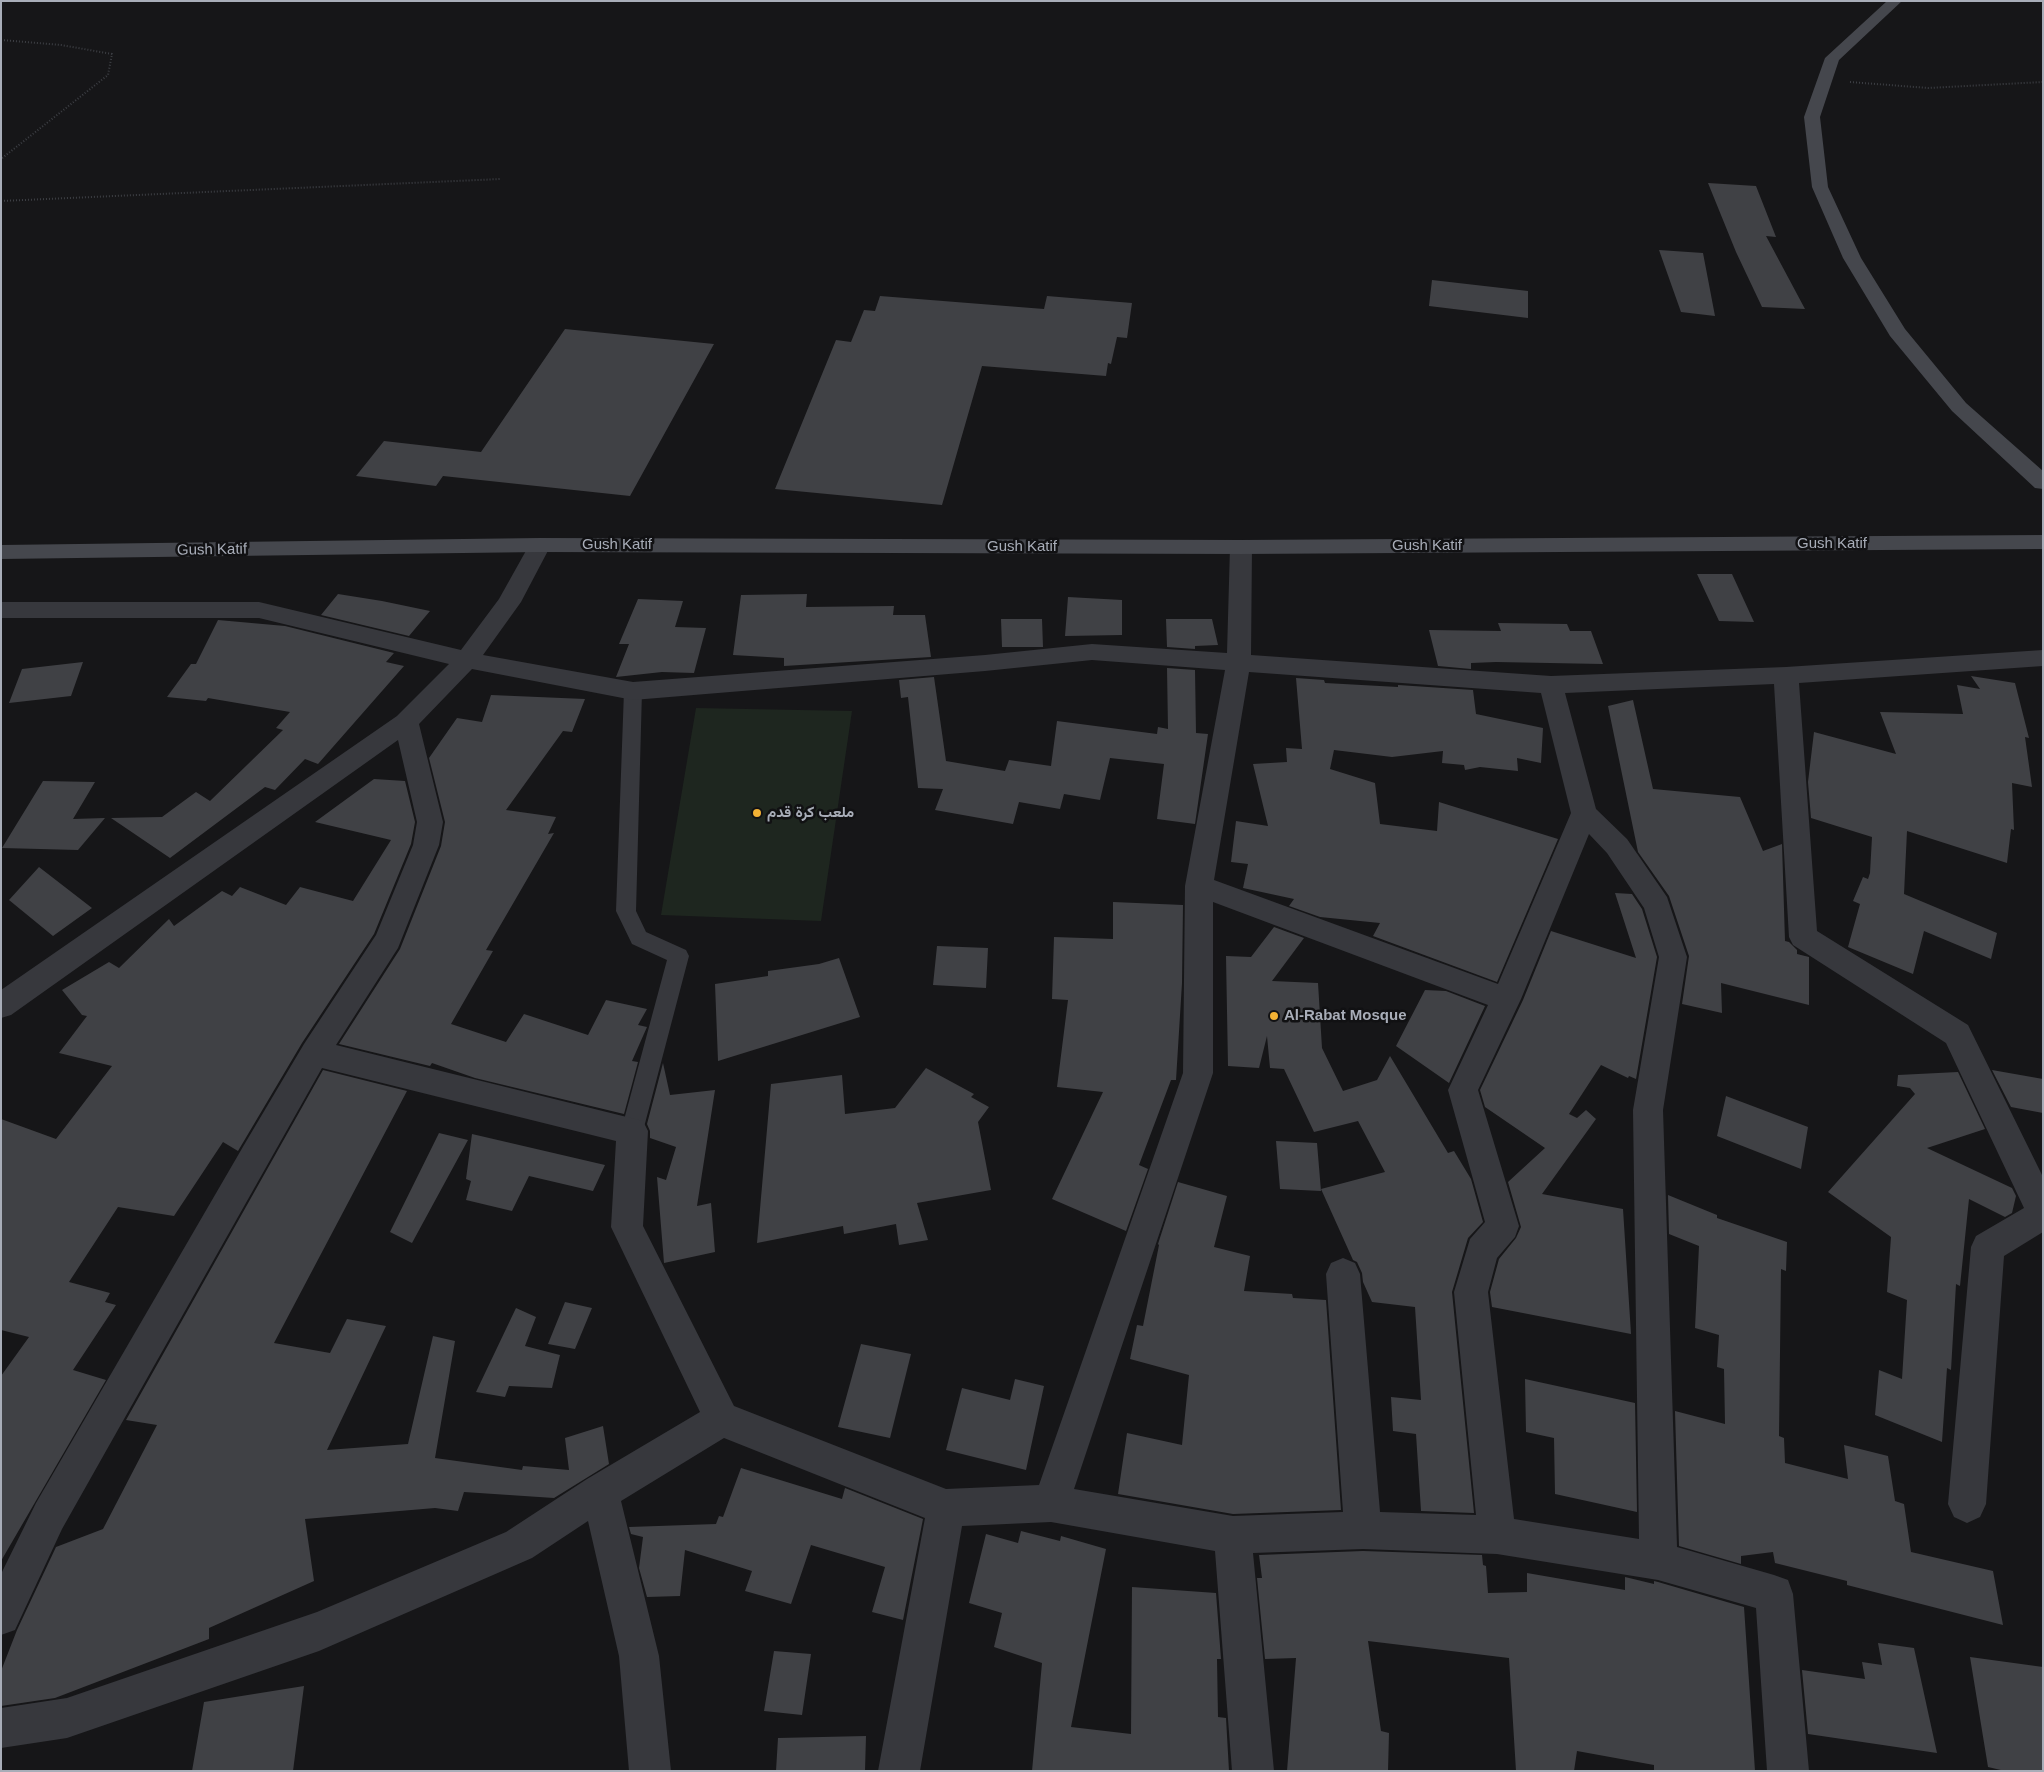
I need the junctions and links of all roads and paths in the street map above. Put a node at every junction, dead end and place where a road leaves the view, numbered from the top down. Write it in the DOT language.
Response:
graph roads {
  1 [pos="1895,1"];
  2 [pos="1,40"];
  3 [pos="1824,79"];
  4 [pos="2043,82"];
  5 [pos="1,159"];
  6 [pos="501,179"];
  7 [pos="1,201"];
  8 [pos="2043,483"];
  9 [pos="2043,542"];
  10 [pos="540,545"];
  11 [pos="1241,547"];
  12 [pos="1,552"];
  13 [pos="1,610"];
  14 [pos="467,660"];
  15 [pos="1239,661"];
  16 [pos="2041,663"];
  17 [pos="1786,676"];
  18 [pos="1551,685"];
  19 [pos="633,691"];
  20 [pos="406,722"];
  21 [pos="1584,813"];
  22 [pos="1199,886"];
  23 [pos="1506,999"];
  24 [pos="1,1006"];
  25 [pos="315,1053"];
  26 [pos="632,1131"];
  27 [pos="2043,1213"];
  28 [pos="1343,1274"];
  29 [pos="722,1418"];
  30 [pos="600,1492"];
  31 [pos="1051,1503"];
  32 [pos="1967,1504"];
  33 [pos="946,1508"];
  34 [pos="1363,1530"];
  35 [pos="1233,1535"];
  36 [pos="1497,1535"];
  37 [pos="1658,1562"];
  38 [pos="1,1616"];
  39 [pos="1,1728"];
  40 [pos="650,1771"];
  41 [pos="899,1771"];
  42 [pos="1253,1771"];
  43 [pos="1788,1771"];
  1 -- 3 [label="main road"];
  2 -- 5 [label="path"];
  3 -- 4 [label="path"];
  3 -- 8 [label="main road"];
  6 -- 7 [label="path"];
  9 -- 11 [label="main road, Gush Katif"];
  10 -- 11 [label="main road, Gush Katif"];
  10 -- 12 [label="main road, Gush Katif"];
  10 -- 14 [label="street"];
  11 -- 15 [label="street"];
  13 -- 14 [label="street"];
  14 -- 19 [label="street"];
  14 -- 20 [label="street"];
  15 -- 18 [label="street"];
  15 -- 19 [label="street"];
  15 -- 22 [label="street"];
  16 -- 17 [label="street"];
  17 -- 18 [label="street"];
  17 -- 27 [label="street"];
  18 -- 21 [label="street"];
  19 -- 26 [label="lane"];
  20 -- 24 [label="street"];
  20 -- 25 [label="street"];
  21 -- 23 [label="street"];
  21 -- 37 [label="street"];
  22 -- 23 [label="street"];
  22 -- 31 [label="street"];
  23 -- 36 [label="street"];
  25 -- 26 [label="street"];
  25 -- 38 [label="street"];
  26 -- 29 [label="street"];
  27 -- 32 [label="street"];
  28 -- 34 [label="street"];
  29 -- 30 [label="street"];
  29 -- 33 [label="street"];
  30 -- 39 [label="street"];
  30 -- 40 [label="street"];
  31 -- 33 [label="street"];
  31 -- 35 [label="street"];
  33 -- 41 [label="street"];
  34 -- 35 [label="street"];
  34 -- 36 [label="street"];
  35 -- 42 [label="street"];
  36 -- 37 [label="street"];
  37 -- 43 [label="street"];
}
